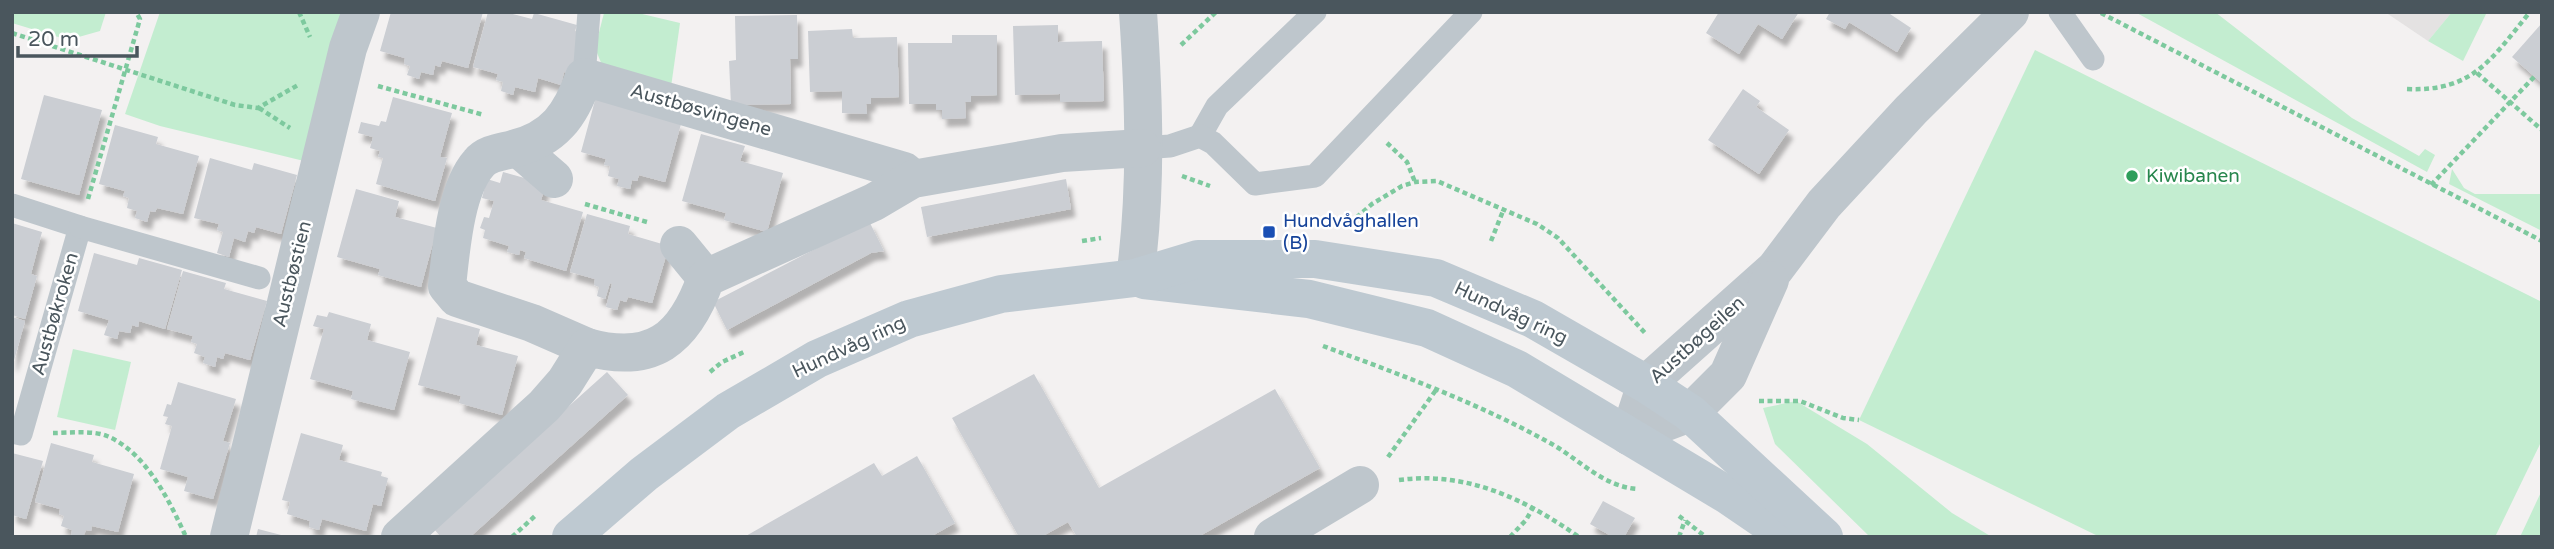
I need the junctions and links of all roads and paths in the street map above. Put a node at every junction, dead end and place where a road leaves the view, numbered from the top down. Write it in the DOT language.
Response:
graph roads {
  1 [pos="136,12"];
  2 [pos="147,12"];
  3 [pos="299,12"];
  4 [pos="361,12"];
  5 [pos="589,12"];
  6 [pos="1138,12"];
  7 [pos="1315,12"];
  8 [pos="1471,12"];
  9 [pos="2010,12"];
  10 [pos="2060,12"];
  11 [pos="2100,12"];
  12 [pos="2530,12"];
  13 [pos="140,19"];
  14 [pos="12,33"];
  15 [pos="2093,59"];
  16 [pos="332,68"];
  17 [pos="125,70"];
  18 [pos="2477,73"];
  19 [pos="584,76"];
  20 [pos="2534,76"];
  21 [pos="2407,89"];
  22 [pos="2511,103"];
  23 [pos="1365,124"];
  24 [pos="2542,130"];
  25 [pos="1200,136"];
  26 [pos="518,148"];
  27 [pos="1142,148"];
  28 [pos="554,179"];
  29 [pos="913,179"];
  30 [pos="1415,182"];
  31 [pos="2431,185"];
  32 [pos="12,205"];
  33 [pos="1503,211"];
  34 [pos="1347,226"];
  35 [pos="80,227"];
  36 [pos="1491,241"];
  37 [pos="2542,241"];
  38 [pos="679,245"];
  39 [pos="1775,269"];
  40 [pos="259,278"];
  41 [pos="706,278"];
  42 [pos="1135,278"];
  43 [pos="1651,341"];
  44 [pos="1312,342"];
  45 [pos="587,347"];
  46 [pos="1646,384"];
  47 [pos="1436,390"];
  48 [pos="1752,401"];
  49 [pos="1690,413"];
  50 [pos="1859,421"];
  51 [pos="17,433"];
  52 [pos="1629,436"];
  53 [pos="1398,447"];
  54 [pos="1360,485"];
  55 [pos="1645,490"];
  56 [pos="1534,506"];
  57 [pos="1685,520"];
  58 [pos="186,537"];
  59 [pos="229,537"];
  60 [pos="400,537"];
  61 [pos="571,537"];
  62 [pos="1273,537"];
  63 [pos="1510,537"];
  64 [pos="1579,537"];
  65 [pos="1679,537"];
  66 [pos="1789,537"];
  67 [pos="1824,537"];
  1 -- 13 [label="path"];
  2 -- 13 [label="path"];
  3 -- 16 [label="path"];
  4 -- 16 [label="street, Austbøstien"];
  5 -- 19 [label="lane"];
  6 -- 27 [label="street"];
  7 -- 25 [label="lane"];
  8 -- 23 [label="lane"];
  9 -- 39 [label="street, Austbøgeilen"];
  10 -- 15 [label="lane"];
  11 -- 31 [label="path"];
  12 -- 18 [label="path"];
  13 -- 17 [label="path"];
  14 -- 17 [label="path"];
  16 -- 17 [label="path"];
  16 -- 26 [label="path"];
  16 -- 59 [label="street, Austbøstien"];
  17 -- 35 [label="path"];
  18 -- 21 [label="path"];
  18 -- 22 [label="path"];
  19 -- 26 [label="street"];
  19 -- 29 [label="street, Austbøsvingene"];
  20 -- 22 [label="path"];
  22 -- 24 [label="path"];
  22 -- 31 [label="path"];
  23 -- 25 [label="lane"];
  23 -- 30 [label="path"];
  25 -- 27 [label="lane"];
  26 -- 28 [label="street"];
  26 -- 45 [label="street"];
  27 -- 29 [label="street"];
  27 -- 42 [label="street"];
  28 -- 38 [label="path"];
  29 -- 41 [label="street"];
  30 -- 33 [label="path"];
  30 -- 34 [label="path"];
  31 -- 37 [label="path"];
  32 -- 35 [label="lane, Austbøkroken"];
  33 -- 36 [label="path"];
  33 -- 43 [label="path"];
  35 -- 40 [label="lane, Austbøkroken"];
  35 -- 51 [label="lane, Austbøkroken"];
  38 -- 41 [label="street"];
  39 -- 46 [label="street, Austbøgeilen"];
  39 -- 49 [label="street, Austbøgeilen"];
  41 -- 45 [label="street"];
  42 -- 46 [label="main road, Hundvåg ring"];
  42 -- 52 [label="main road, Hundvåg ring"];
  42 -- 61 [label="main road, Hundvåg ring"];
  44 -- 47 [label="path"];
  45 -- 60 [label="street"];
  46 -- 49 [label="main road, Hundvåg ring"];
  46 -- 52 [label="street, Austbøgeilen"];
  47 -- 53 [label="path"];
  47 -- 55 [label="path"];
  48 -- 50 [label="path"];
  49 -- 52 [label="street, Austbøgeilen"];
  49 -- 67 [label="main road, Hundvåg ring"];
  51 -- 58 [label="path"];
  52 -- 66 [label="main road, Hundvåg ring"];
  54 -- 56 [label="path"];
  54 -- 62 [label="street"];
  56 -- 63 [label="path"];
  56 -- 64 [label="path"];
  57 -- 65 [label="path"];
}
